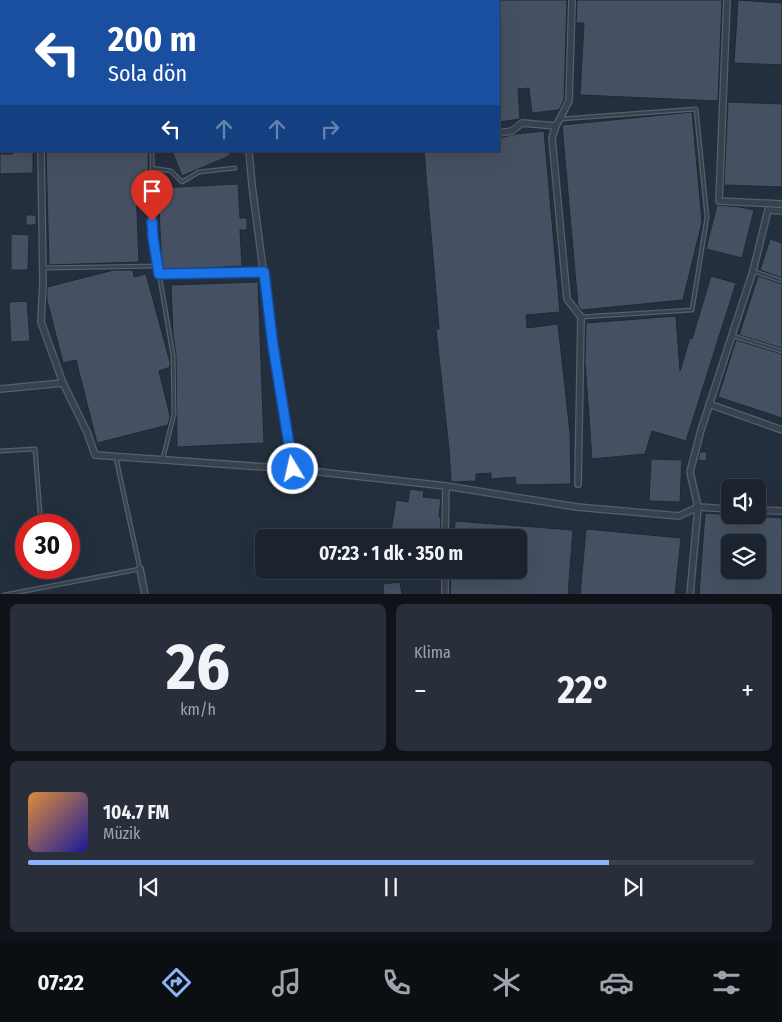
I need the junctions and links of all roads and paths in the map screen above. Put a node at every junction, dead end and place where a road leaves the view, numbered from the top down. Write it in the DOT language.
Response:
graph roads {
  1 [pos="572,0"];
  2 [pos="727,0"];
  3 [pos="560,119"];
  4 [pos="556,126"];
  5 [pos="500,133"];
  6 [pos="41,152"];
  7 [pos="152,152"];
  8 [pos="249,152"];
  9 [pos="152,168"];
  10 [pos="235,168"];
  11 [pos="782,204"];
  12 [pos="782,211"];
  13 [pos="158,266"];
  14 [pos="43,268"];
  15 [pos="753,271"];
  16 [pos="264,272"];
  17 [pos="159,274"];
  18 [pos="782,280"];
  19 [pos="582,317"];
  20 [pos="732,335"];
  21 [pos="782,351"];
  22 [pos="63,383"];
  23 [pos="0,389"];
  24 [pos="709,404"];
  25 [pos="782,430"];
  26 [pos="0,451"];
  27 [pos="116,456"];
  28 [pos="162,460"];
  29 [pos="293,469"];
  30 [pos="578,484"];
  31 [pos="446,486"];
  32 [pos="698,507"];
  33 [pos="721,508"];
  34 [pos="766,510"];
  35 [pos="782,511"];
  36 [pos="41,514"];
  37 [pos="446,529"];
  38 [pos="140,569"];
  39 [pos="445,579"];
  40 [pos="4,594"];
  41 [pos="145,594"];
  42 [pos="445,594"];
  43 [pos="690,594"];
  1 -- 3 [label="street"];
  2 -- 11 [label="street"];
  3 -- 4 [label="street"];
  3 -- 19 [label="lane"];
  4 -- 5 [label="street"];
  4 -- 19 [label="street"];
  6 -- 14 [label="street"];
  7 -- 9 [label="lane"];
  8 -- 16 [label="street"];
  9 -- 10 [label="lane"];
  9 -- 13 [label="lane"];
  12 -- 15 [label="street"];
  13 -- 14 [label="lane"];
  13 -- 17 [label="lane"];
  14 -- 22 [label="street"];
  15 -- 18 [label="lane"];
  15 -- 20 [label="street"];
  16 -- 17 [label="lane"];
  16 -- 29 [label="street"];
  17 -- 28 [label="lane"];
  19 -- 30 [label="street"];
  20 -- 21 [label="lane"];
  20 -- 24 [label="street"];
  22 -- 23 [label="street"];
  22 -- 27 [label="street"];
  24 -- 25 [label="street"];
  24 -- 32 [label="street"];
  26 -- 36 [label="lane"];
  27 -- 28 [label="street"];
  27 -- 38 [label="lane"];
  28 -- 29 [label="street"];
  29 -- 31 [label="street"];
  31 -- 32 [label="street"];
  31 -- 37 [label="street"];
  32 -- 33 [label="street"];
  32 -- 43 [label="street"];
  34 -- 35 [label="street"];
  38 -- 40 [label="lane"];
  38 -- 41 [label="street"];
  39 -- 42 [label="street"];
}
